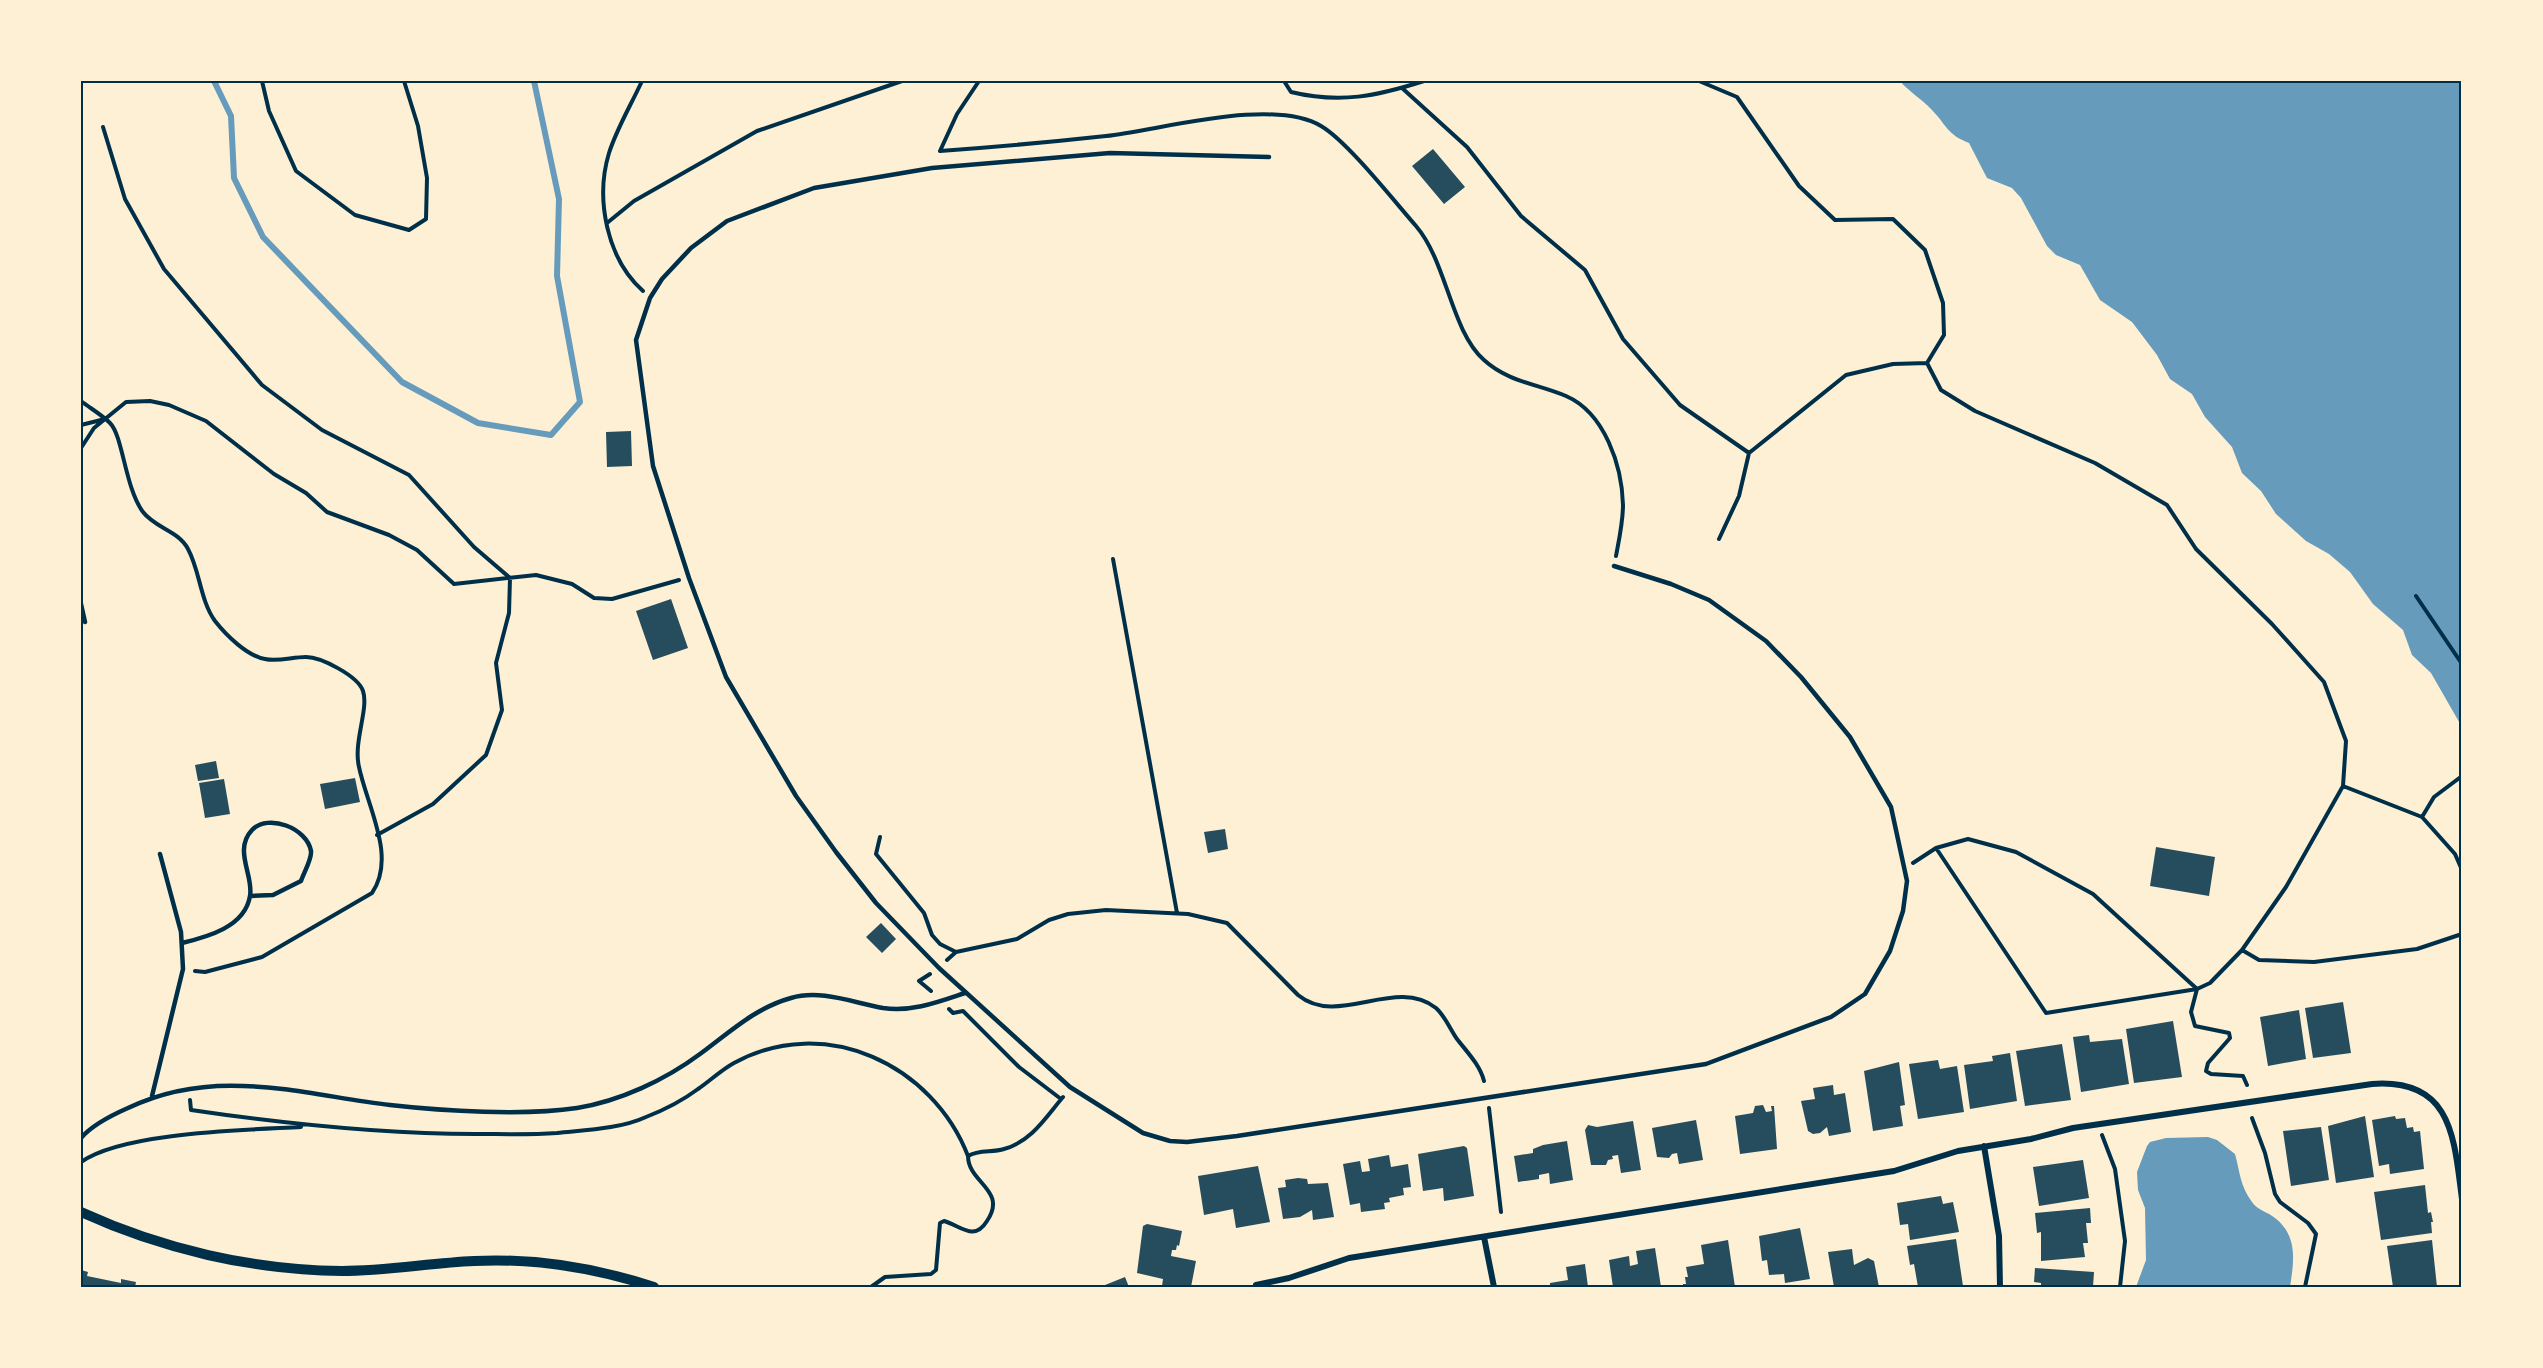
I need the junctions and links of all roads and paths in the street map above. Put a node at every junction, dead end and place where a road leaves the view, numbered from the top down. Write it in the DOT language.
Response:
graph roads {
  1 [pos="262,81"];
  2 [pos="404,81"];
  3 [pos="642,81"];
  4 [pos="902,81"];
  5 [pos="980,81"];
  6 [pos="1284,81"];
  7 [pos="1424,81"];
  8 [pos="1700,81"];
  9 [pos="1402,88"];
  10 [pos="103,127"];
  11 [pos="940,151"];
  12 [pos="1269,157"];
  13 [pos="932,168"];
  14 [pos="607,223"];
  15 [pos="650,298"];
  16 [pos="1927,363"];
  17 [pos="81,401"];
  18 [pos="105,419"];
  19 [pos="81,425"];
  20 [pos="81,448"];
  21 [pos="1749,453"];
  22 [pos="1719,539"];
  23 [pos="1113,559"];
  24 [pos="1614,566"];
  25 [pos="510,578"];
  26 [pos="689,578"];
  27 [pos="2416,596"];
  28 [pos="81,604"];
  29 [pos="85,622"];
  30 [pos="2462,664"];
  31 [pos="2460,777"];
  32 [pos="2343,786"];
  33 [pos="2422,817"];
  34 [pos="377,835"];
  35 [pos="880,837"];
  36 [pos="1936,848"];
  37 [pos="160,854"];
  38 [pos="1905,868"];
  39 [pos="2462,870"];
  40 [pos="250,896"];
  41 [pos="1177,913"];
  42 [pos="2462,934"];
  43 [pos="182,943"];
  44 [pos="2242,950"];
  45 [pos="956,952"];
  46 [pos="939,968"];
  47 [pos="195,971"];
  48 [pos="2197,989"];
  49 [pos="965,993"];
  50 [pos="942,1001"];
  51 [pos="1484,1081"];
  52 [pos="2247,1085"];
  53 [pos="189,1089"];
  54 [pos="152,1096"];
  55 [pos="1061,1099"];
  56 [pos="1054,1107"];
  57 [pos="1489,1108"];
  58 [pos="2252,1118"];
  59 [pos="2100,1124"];
  60 [pos="310,1126"];
  61 [pos="81,1138"];
  62 [pos="1984,1146"];
  63 [pos="968,1156"];
  64 [pos="81,1162"];
  65 [pos="2462,1199"];
  66 [pos="81,1212"];
  67 [pos="1501,1212"];
  68 [pos="1484,1237"];
  69 [pos="1256,1286"];
  70 [pos="654,1287"];
  71 [pos="871,1287"];
  72 [pos="1494,1287"];
  73 [pos="2000,1287"];
  74 [pos="2120,1287"];
  75 [pos="2305,1287"];
  1 -- 2 [label="path"];
  3 -- 14 [label="path"];
  4 -- 14 [label="path"];
  5 -- 11 [label="path"];
  6 -- 9 [label="path"];
  7 -- 9 [label="path"];
  8 -- 16 [label="path"];
  9 -- 21 [label="path"];
  10 -- 25 [label="path"];
  11 -- 13 [label="path"];
  11 -- 24 [label="path"];
  12 -- 13 [label="lane"];
  13 -- 15 [label="lane"];
  14 -- 15 [label="path"];
  15 -- 26 [label="lane"];
  16 -- 21 [label="path"];
  16 -- 32 [label="path"];
  17 -- 18 [label="path"];
  18 -- 19 [label="path"];
  18 -- 20 [label="path"];
  18 -- 25 [label="path"];
  18 -- 34 [label="path"];
  21 -- 22 [label="path"];
  23 -- 41 [label="path"];
  24 -- 38 [label="lane"];
  25 -- 26 [label="path"];
  25 -- 34 [label="path"];
  26 -- 46 [label="lane"];
  27 -- 30 [label="path"];
  28 -- 29 [label="lane"];
  31 -- 33 [label="path"];
  32 -- 33 [label="path"];
  32 -- 44 [label="path"];
  33 -- 39 [label="path"];
  34 -- 47 [label="path"];
  35 -- 45 [label="path"];
  36 -- 38 [label="path"];
  36 -- 48 [label="path"];
  36 -- 48 [label="path"];
  37 -- 43 [label="lane"];
  38 -- 49 [label="lane"];
  40 -- 40 [label="lane"];
  40 -- 43 [label="lane"];
  41 -- 45 [label="path"];
  41 -- 51 [label="path"];
  42 -- 44 [label="path"];
  43 -- 54 [label="lane"];
  44 -- 48 [label="path"];
  45 -- 46 [label="path"];
  46 -- 49 [label="lane"];
  46 -- 50 [label="path"];
  48 -- 52 [label="path"];
  49 -- 50 [label="lane"];
  50 -- 53 [label="lane"];
  50 -- 55 [label="path"];
  53 -- 54 [label="lane"];
  53 -- 60 [label="path"];
  54 -- 61 [label="lane"];
  56 -- 63 [label="path"];
  57 -- 67 [label="path"];
  58 -- 75 [label="path"];
  59 -- 62 [label="street"];
  59 -- 65 [label="street"];
  59 -- 74 [label="path"];
  60 -- 63 [label="path"];
  60 -- 64 [label="path"];
  62 -- 68 [label="street"];
  62 -- 73 [label="street"];
  63 -- 71 [label="path"];
  66 -- 70 [label="street"];
  68 -- 69 [label="street"];
  68 -- 72 [label="street"];
}
